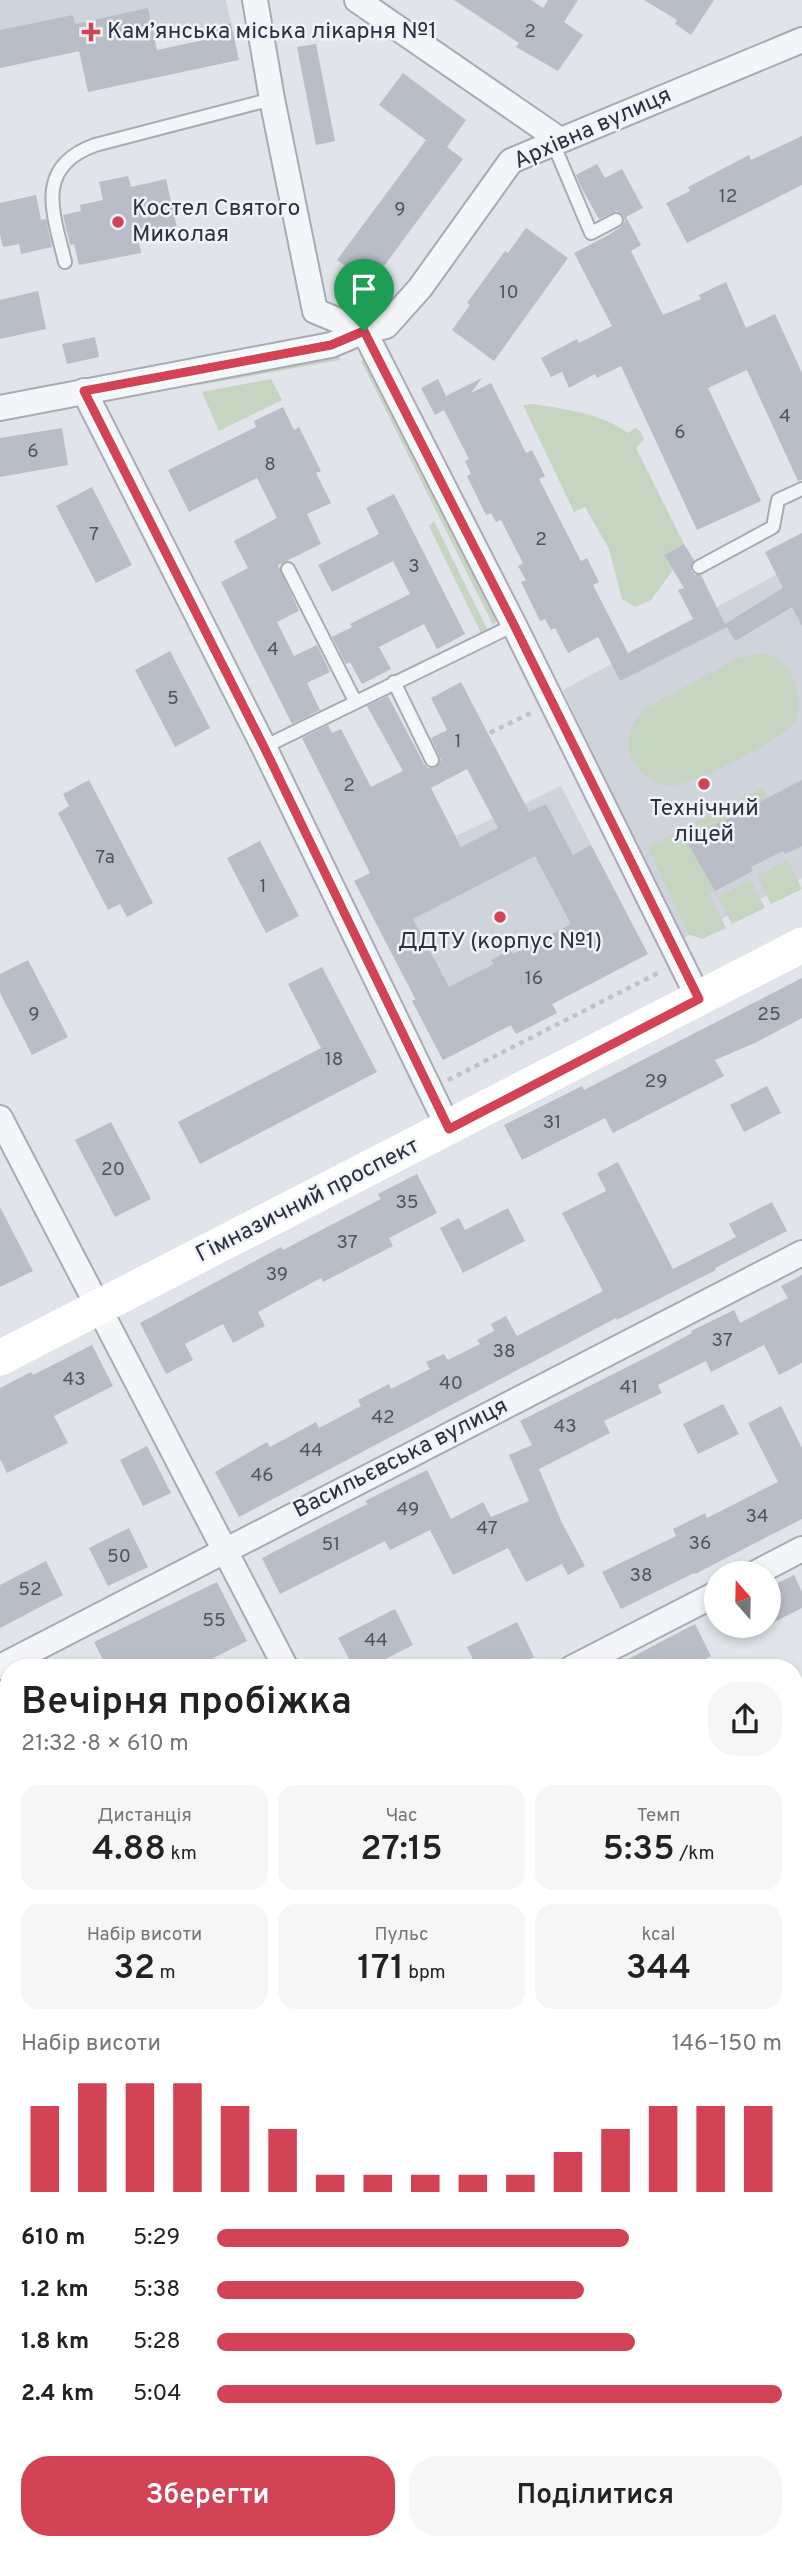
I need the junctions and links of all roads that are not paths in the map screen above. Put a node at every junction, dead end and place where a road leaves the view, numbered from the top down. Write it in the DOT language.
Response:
graph roads {
  1 [pos="255,0"];
  2 [pos="367,3"];
  3 [pos="802,40"];
  4 [pos="272,99"];
  5 [pos="556,142"];
  6 [pos="617,220"];
  7 [pos="65,262"];
  8 [pos="364,331"];
  9 [pos="84,391"];
  10 [pos="0,408"];
  11 [pos="802,489"];
  12 [pos="699,567"];
  13 [pos="288,569"];
  14 [pos="514,625"];
  15 [pos="394,682"];
  16 [pos="355,701"];
  17 [pos="264,747"];
  18 [pos="432,760"];
  19 [pos="802,945"];
  20 [pos="699,999"];
  21 [pos="0,1118"];
  22 [pos="449,1129"];
  23 [pos="802,1253"];
  24 [pos="97,1309"];
  25 [pos="0,1358"];
  26 [pos="802,1549"];
  27 [pos="225,1550"];
  28 [pos="778,1561"];
  29 [pos="704,1600"];
  30 [pos="15,1659"];
  31 [pos="281,1659"];
  32 [pos="590,1659"];
  1 -- 4 [label="street"];
  2 -- 5 [label="street"];
  3 -- 5 [label="street, Архівна вулиця"];
  4 -- 7 [label="lane"];
  4 -- 8 [label="street"];
  5 -- 6 [label="lane"];
  5 -- 8 [label="street, Архівна вулиця"];
  8 -- 9 [label="street, Архівна вулиця"];
  8 -- 14 [label="street"];
  9 -- 10 [label="street, Архівна вулиця"];
  9 -- 17 [label="street"];
  11 -- 12 [label="lane"];
  13 -- 16 [label="lane"];
  14 -- 15 [label="lane"];
  14 -- 20 [label="street"];
  15 -- 16 [label="lane"];
  15 -- 18 [label="lane"];
  16 -- 17 [label="lane"];
  17 -- 22 [label="street"];
  19 -- 20 [label="main road, Гімназичний проспект"];
  20 -- 22 [label="main road, Гімназичний проспект"];
  21 -- 24 [label="street"];
  22 -- 24 [label="main road, Гімназичний проспект"];
  23 -- 27 [label="street, Васильєвська вулиця"];
  24 -- 25 [label="main road, Гімназичний проспект"];
  24 -- 27 [label="street"];
  26 -- 28 [label="street"];
  27 -- 30 [label="street, Васильєвська вулиця"];
  27 -- 31 [label="street"];
  29 -- 32 [label="street"];
}
